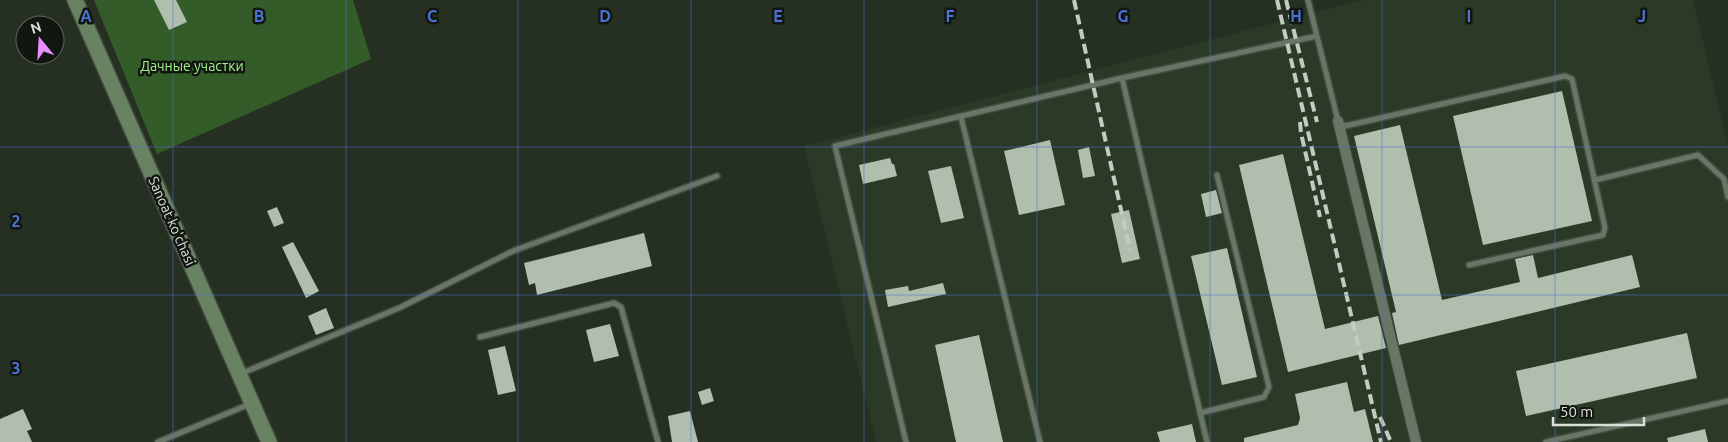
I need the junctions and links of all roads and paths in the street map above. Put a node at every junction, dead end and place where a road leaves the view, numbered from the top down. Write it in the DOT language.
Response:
graph roads {
  1 [pos="75,0"];
  2 [pos="1308,0"];
  3 [pos="1317,36"];
  4 [pos="1122,78"];
  5 [pos="961,117"];
  6 [pos="1338,121"];
  7 [pos="1217,175"];
  8 [pos="717,176"];
  9 [pos="1595,180"];
  10 [pos="1728,197"];
  11 [pos="1469,265"];
  12 [pos="480,337"];
  13 [pos="239,374"];
  14 [pos="1728,401"];
  15 [pos="252,403"];
  16 [pos="1200,413"];
  17 [pos="1575,435"];
  18 [pos="158,442"];
  19 [pos="269,442"];
  20 [pos="658,442"];
  21 [pos="906,442"];
  22 [pos="1040,442"];
  23 [pos="1207,442"];
  24 [pos="1416,442"];
  25 [pos="1546,442"];
  26 [pos="1576,442"];
  1 -- 13 [label="main road, Sanoat ko'chasi"];
  2 -- 3 [label="lane"];
  3 -- 4 [label="lane"];
  3 -- 6 [label="lane"];
  4 -- 5 [label="lane"];
  4 -- 16 [label="lane"];
  5 -- 21 [label="lane"];
  5 -- 22 [label="lane"];
  6 -- 9 [label="lane"];
  6 -- 24 [label="street"];
  7 -- 16 [label="lane"];
  8 -- 13 [label="lane"];
  9 -- 10 [label="lane"];
  9 -- 11 [label="lane"];
  12 -- 20 [label="lane"];
  13 -- 15 [label="main road, Sanoat ko'chasi"];
  14 -- 17 [label="lane"];
  15 -- 18 [label="lane"];
  15 -- 19 [label="main road, Sanoat ko'chasi"];
  16 -- 23 [label="lane"];
  17 -- 25 [label="lane"];
  17 -- 26 [label="lane"];
}
